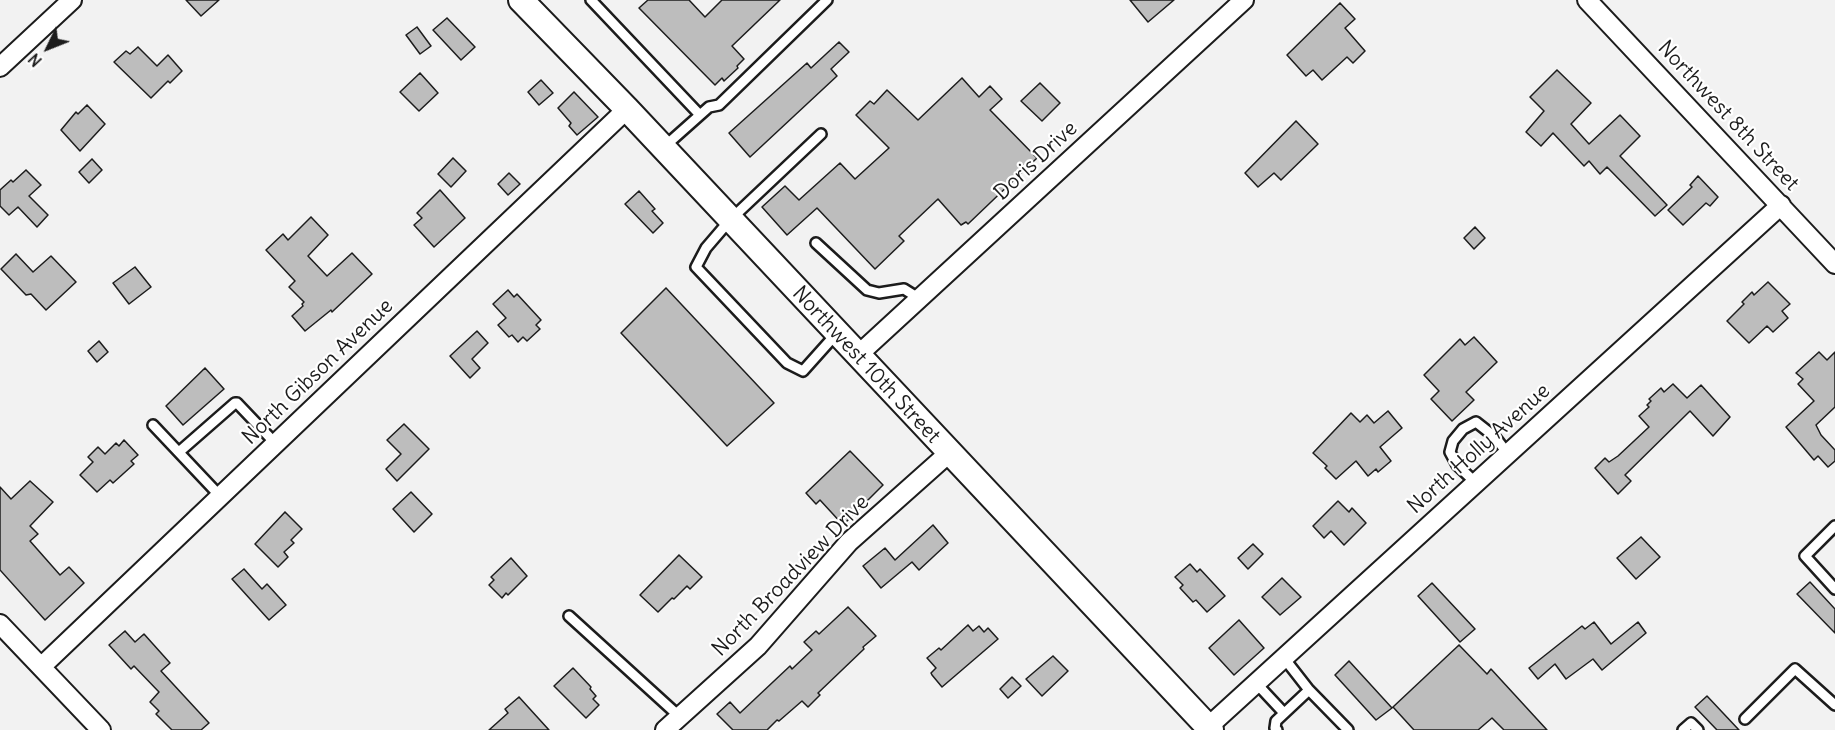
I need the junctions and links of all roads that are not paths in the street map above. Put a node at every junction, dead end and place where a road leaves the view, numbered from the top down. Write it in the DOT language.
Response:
graph roads {
  1 [pos="72,0"];
  2 [pos="521,0"];
  3 [pos="591,0"];
  4 [pos="827,0"];
  5 [pos="1244,0"];
  6 [pos="1587,0"];
  7 [pos="0,67"];
  8 [pos="627,109"];
  9 [pos="700,115"];
  10 [pos="820,134"];
  11 [pos="662,148"];
  12 [pos="1780,205"];
  13 [pos="730,220"];
  14 [pos="816,243"];
  15 [pos="1835,264"];
  16 [pos="920,298"];
  17 [pos="837,333"];
  18 [pos="858,355"];
  19 [pos="153,425"];
  20 [pos="276,444"];
  21 [pos="179,452"];
  22 [pos="949,453"];
  23 [pos="1508,454"];
  24 [pos="1476,483"];
  25 [pos="220,496"];
  26 [pos="1835,526"];
  27 [pos="1835,589"];
  28 [pos="569,616"];
  29 [pos="0,624"];
  30 [pos="1284,658"];
  31 [pos="41,668"];
  32 [pos="1256,683"];
  33 [pos="1309,690"];
  34 [pos="1835,705"];
  35 [pos="1284,713"];
  36 [pos="680,717"];
  37 [pos="1745,719"];
  38 [pos="1276,726"];
  39 [pos="1210,728"];
  40 [pos="101,730"];
  41 [pos="665,730"];
  42 [pos="1348,730"];
  43 [pos="1683,730"];
  44 [pos="1698,730"];
  1 -- 7 [label="street"];
  2 -- 8 [label="main road, Northwest 10th Street"];
  3 -- 9 [label="lane"];
  4 -- 9 [label="lane"];
  5 -- 16 [label="street, Doris Drive"];
  6 -- 12 [label="street, Northwest 8th Street"];
  8 -- 11 [label="main road, Northwest 10th Street"];
  8 -- 20 [label="street, North Gibson Avenue"];
  9 -- 11 [label="lane"];
  10 -- 13 [label="lane"];
  11 -- 13 [label="main road, Northwest 10th Street"];
  12 -- 15 [label="street, Northwest 8th Street"];
  12 -- 23 [label="street, North Holly Avenue"];
  13 -- 17 [label="main road, Northwest 10th Street"];
  13 -- 17 [label="lane"];
  14 -- 16 [label="lane"];
  16 -- 18 [label="street, Doris Drive"];
  17 -- 18 [label="main road, Northwest 10th Street"];
  18 -- 22 [label="main road, Northwest 10th Street"];
  19 -- 21 [label="lane"];
  20 -- 21 [label="lane"];
  20 -- 25 [label="street, North Gibson Avenue"];
  21 -- 25 [label="lane"];
  22 -- 36 [label="street, North Broadview Drive"];
  22 -- 39 [label="main road, Northwest 10th Street"];
  23 -- 24 [label="street, North Holly Avenue"];
  23 -- 24 [label="lane"];
  24 -- 30 [label="street, North Holly Avenue"];
  25 -- 31 [label="street, North Gibson Avenue"];
  26 -- 27 [label="lane"];
  28 -- 36 [label="lane"];
  29 -- 31 [label="street"];
  30 -- 32 [label="street, North Holly Avenue"];
  30 -- 33 [label="lane"];
  31 -- 40 [label="street"];
  32 -- 35 [label="lane"];
  32 -- 39 [label="street, North Holly Avenue"];
  33 -- 35 [label="lane"];
  33 -- 42 [label="lane"];
  34 -- 37 [label="lane"];
  35 -- 38 [label="lane"];
  36 -- 41 [label="street, North Broadview Drive"];
  43 -- 44 [label="lane"];
}
